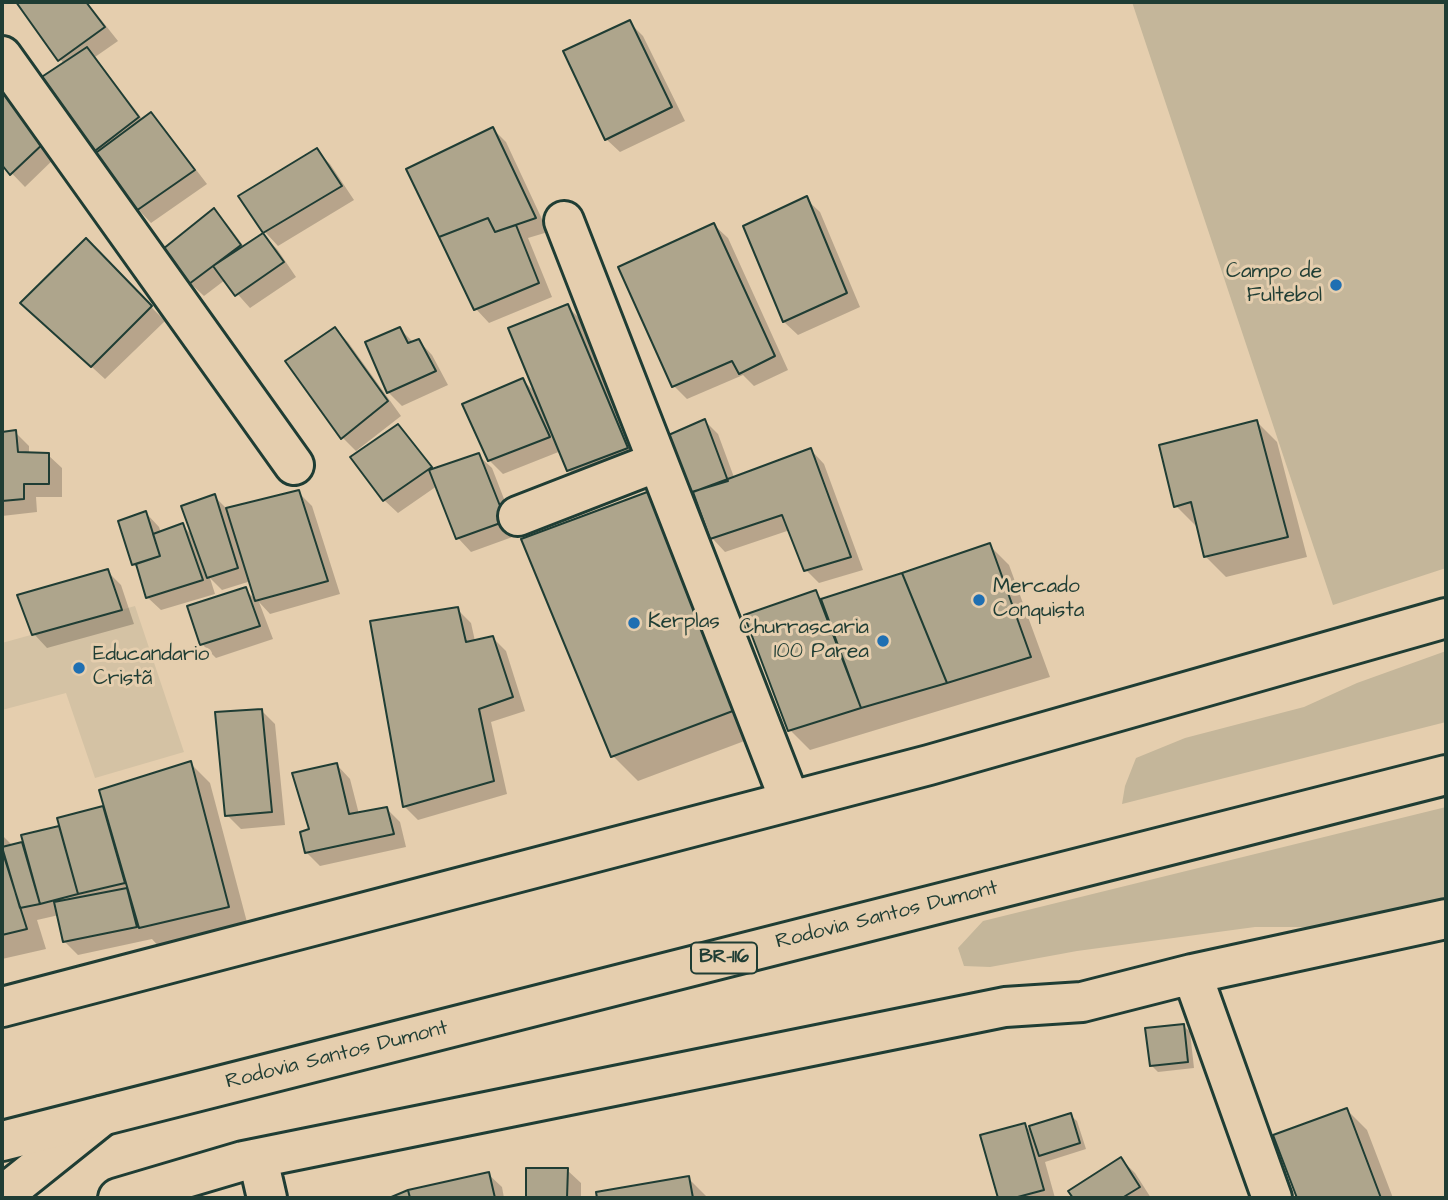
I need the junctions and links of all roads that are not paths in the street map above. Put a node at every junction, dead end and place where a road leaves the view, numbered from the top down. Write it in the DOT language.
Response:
graph roads {
  1 [pos="2,56"];
  2 [pos="564,221"];
  3 [pos="657,462"];
  4 [pos="294,465"];
  5 [pos="518,516"];
  6 [pos="1446,618"];
  7 [pos="1446,775"];
  8 [pos="790,801"];
  9 [pos="1446,919"];
  10 [pos="1192,974"];
  11 [pos="2,1007"];
  12 [pos="102,1116"];
  13 [pos="2,1142"];
  14 [pos="258,1159"];
  15 [pos="2,1196"];
  16 [pos="118,1198"];
  17 [pos="267,1198"];
  18 [pos="1272,1198"];
  1 -- 4 [label="main road"];
  2 -- 3 [label="main road"];
  3 -- 5 [label="main road"];
  3 -- 8 [label="main road"];
  6 -- 8 [label="main road"];
  7 -- 12 [label="main road, Rodovia Santos Dumont / BR-116"];
  8 -- 11 [label="main road"];
  9 -- 10 [label="main road"];
  10 -- 14 [label="main road"];
  10 -- 18 [label="main road"];
  12 -- 13 [label="main road, Rodovia Santos Dumont / BR-116"];
  12 -- 15 [label="main road"];
  14 -- 16 [label="main road"];
  14 -- 17 [label="main road"];
}
